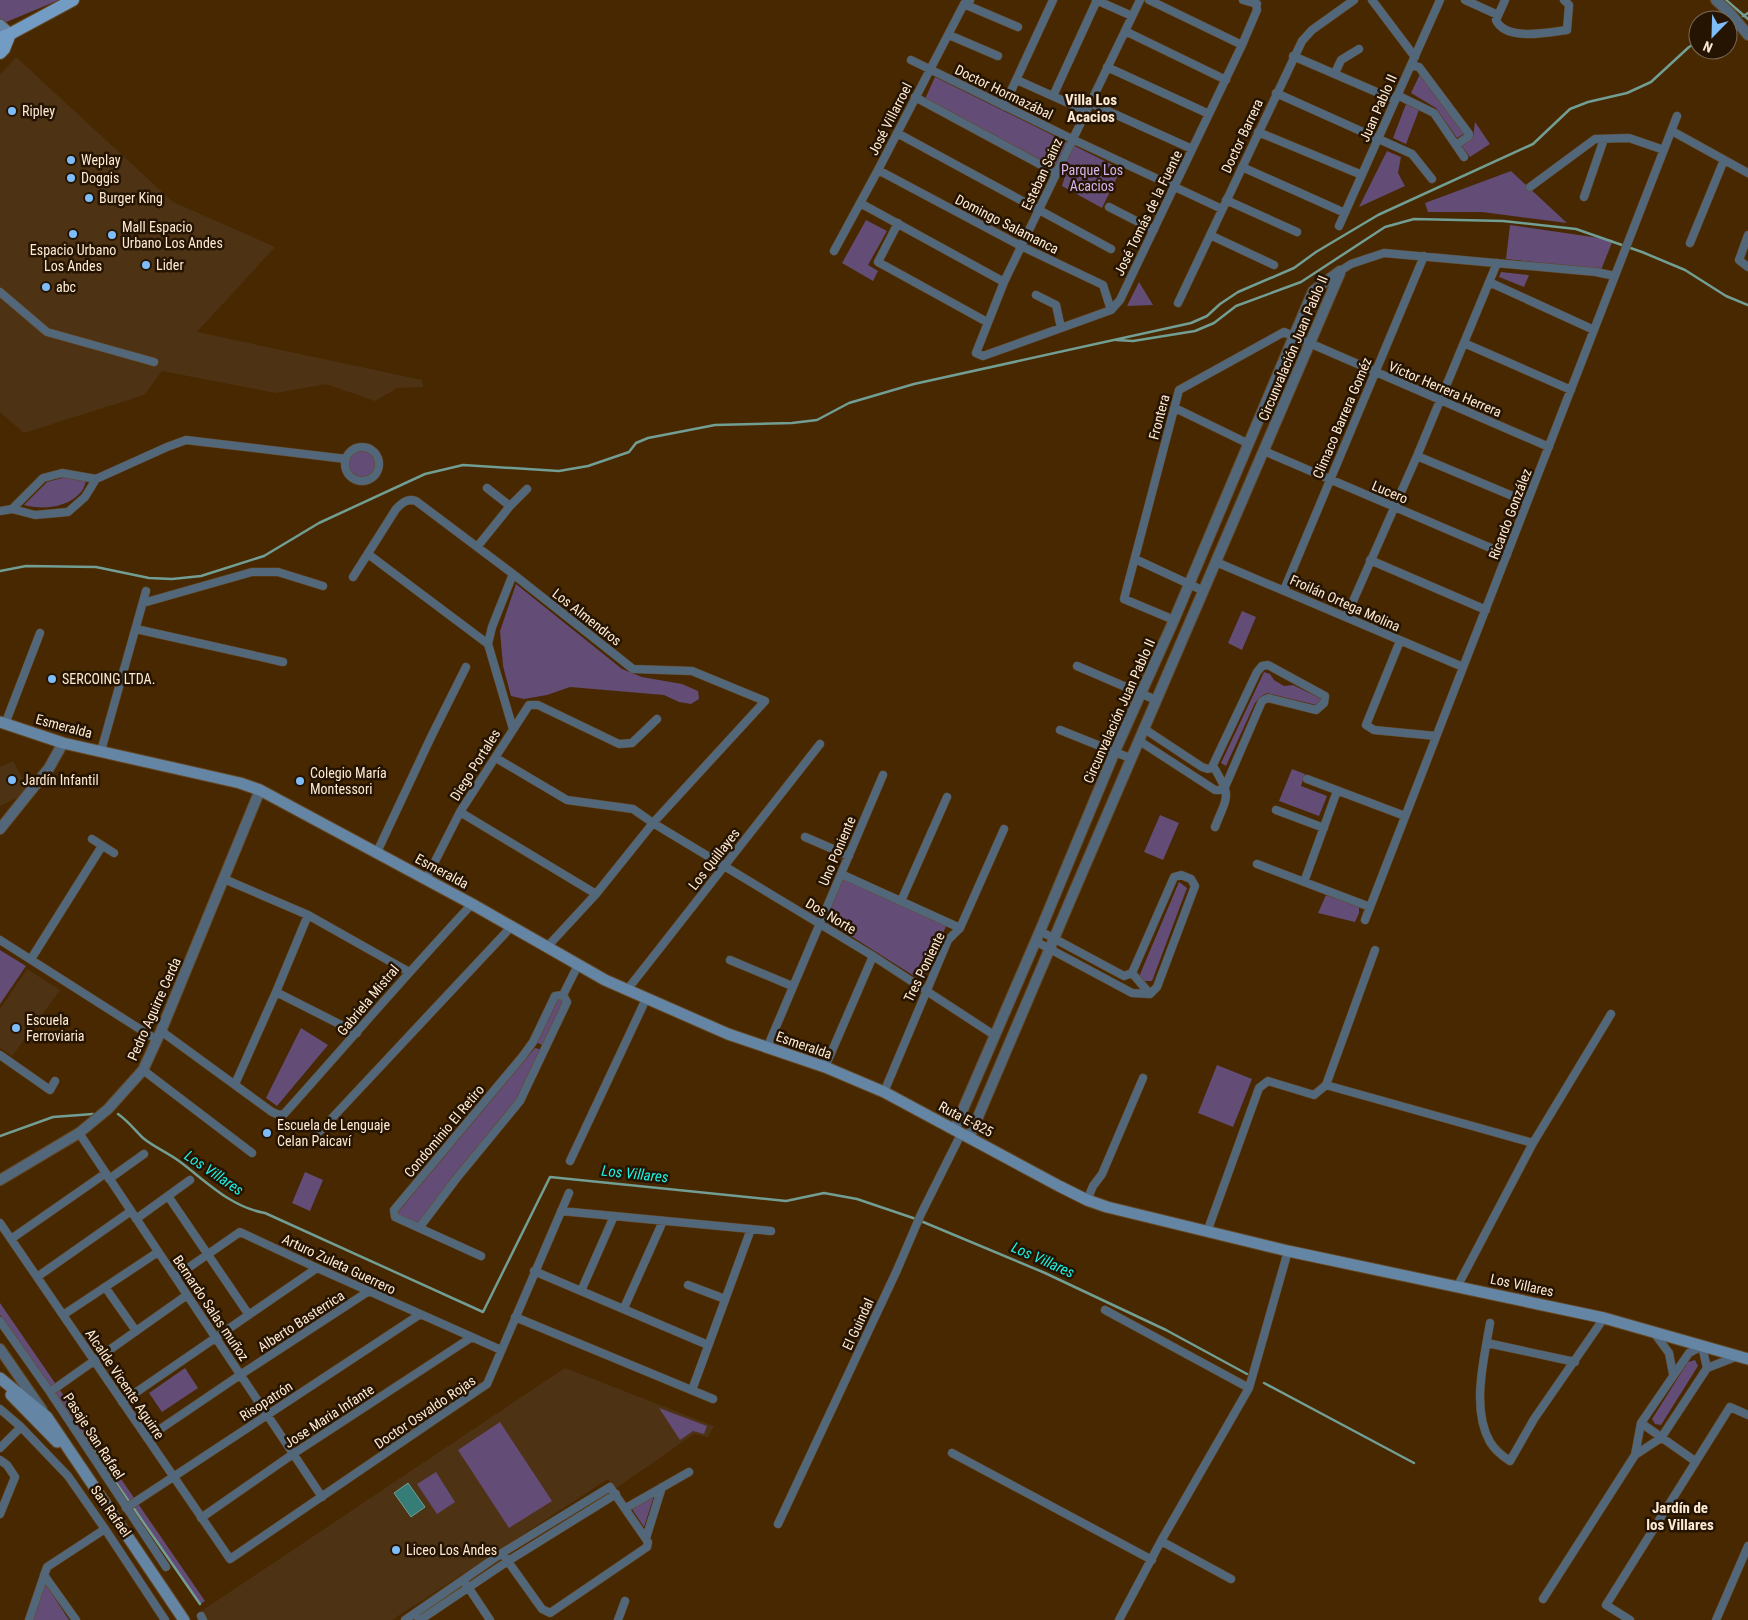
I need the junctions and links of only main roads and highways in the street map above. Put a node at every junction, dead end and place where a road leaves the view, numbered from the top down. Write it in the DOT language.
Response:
graph roads {
  1 [pos="74,0"];
  2 [pos="0,25"];
  3 [pos="5,36"];
  4 [pos="0,53"];
  5 [pos="3,723"];
  6 [pos="858,1081"];
  7 [pos="1059,1186"];
  8 [pos="1743,1358"];
  9 [pos="0,1378"];
  10 [pos="0,1386"];
  11 [pos="80,1466"];
  12 [pos="184,1620"];
  1 -- 3 [label="main road"];
  2 -- 3 [label="main road"];
  3 -- 4 [label="main road"];
  5 -- 6 [label="main road, Esmeralda"];
  6 -- 7 [label="main road, Ruta E-825"];
  7 -- 8 [label="main road, Los Villares"];
  9 -- 11 [label="main road"];
  10 -- 11 [label="main road"];
  11 -- 12 [label="main road, San Rafael"];
}
